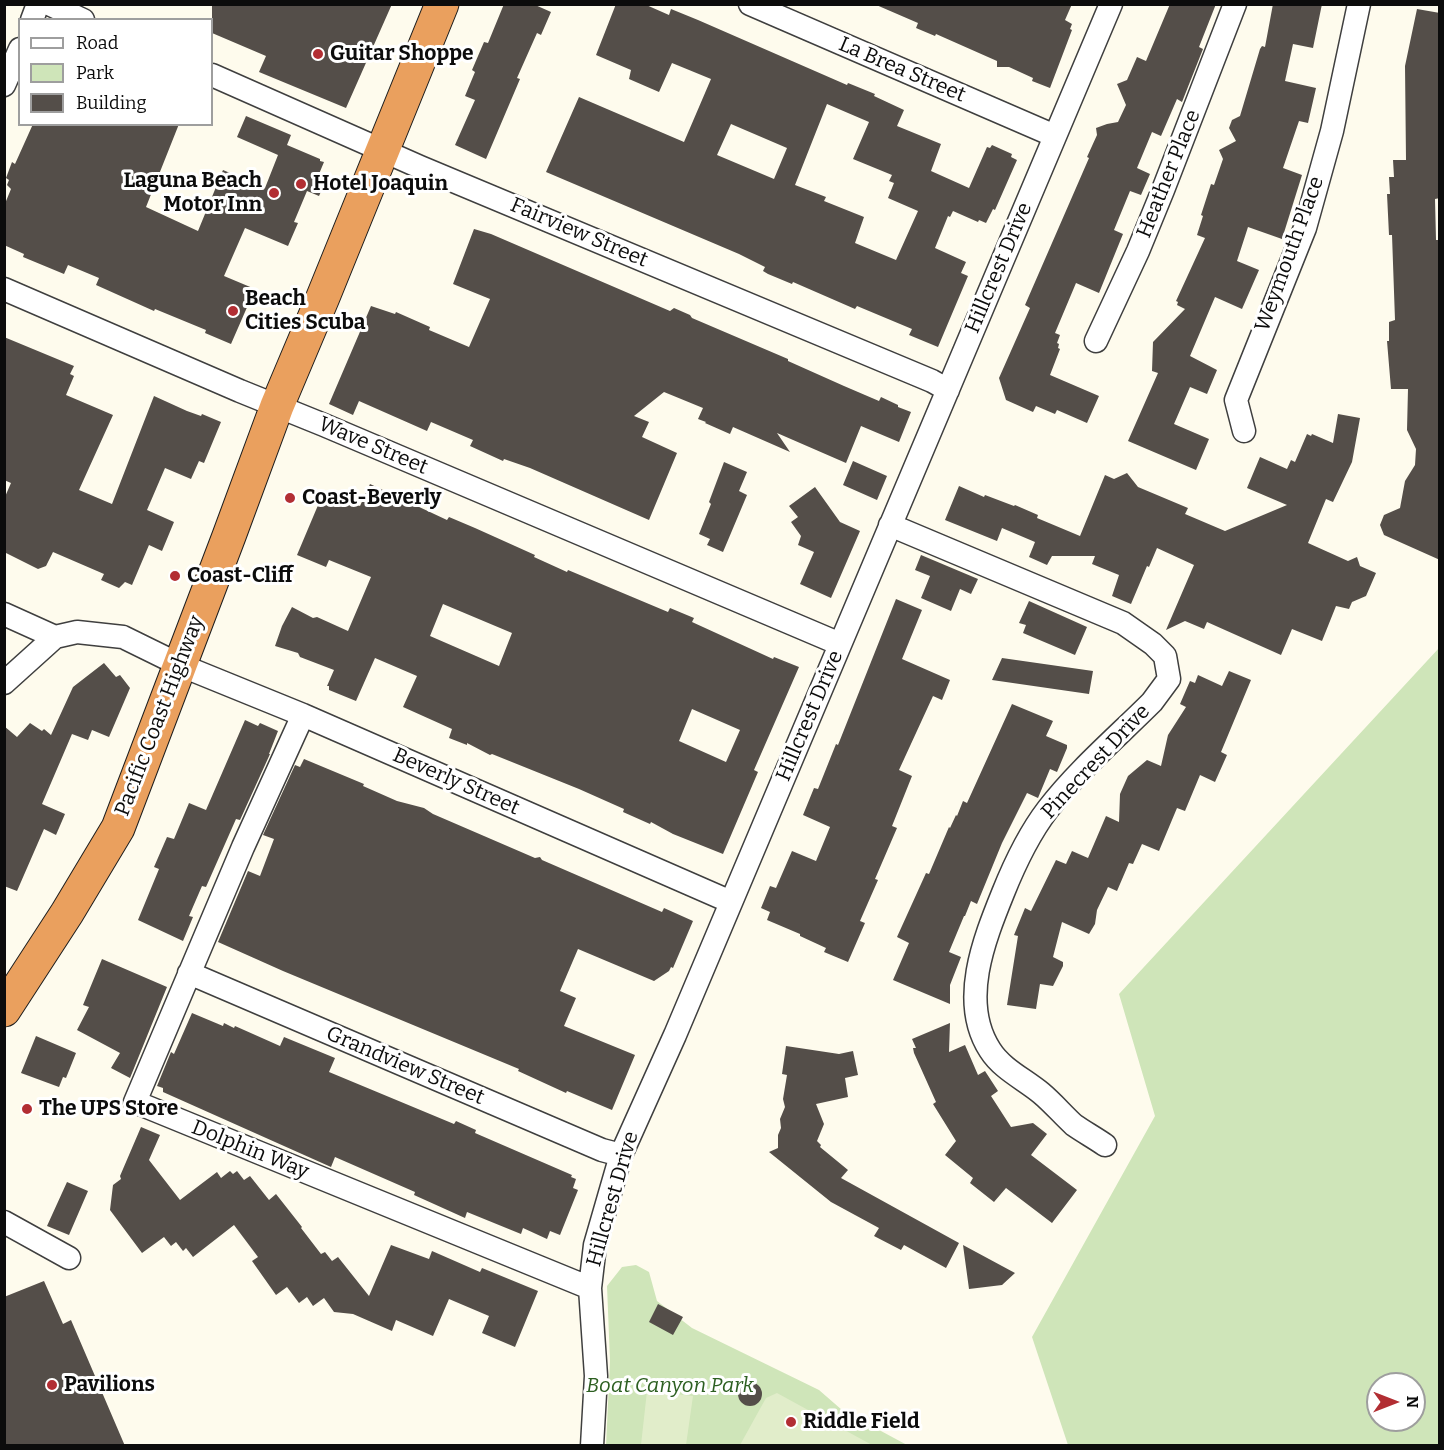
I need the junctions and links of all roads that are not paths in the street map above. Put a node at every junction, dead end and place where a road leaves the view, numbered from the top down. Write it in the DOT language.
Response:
graph roads {
  1 [pos="49,4"];
  2 [pos="442,4"];
  3 [pos="750,4"];
  4 [pos="1111,4"];
  5 [pos="1235,4"];
  6 [pos="1359,4"];
  7 [pos="79,18"];
  8 [pos="18,54"];
  9 [pos="213,75"];
  10 [pos="4,85"];
  11 [pos="1055,136"];
  12 [pos="383,150"];
  13 [pos="4,289"];
  14 [pos="1096,341"];
  15 [pos="948,390"];
  16 [pos="277,406"];
  17 [pos="1244,431"];
  18 [pos="890,525"];
  19 [pos="4,614"];
  20 [pos="55,637"];
  21 [pos="840,644"];
  22 [pos="180,665"];
  23 [pos="4,683"];
  24 [pos="303,715"];
  25 [pos="731,902"];
  26 [pos="189,973"];
  27 [pos="4,1010"];
  28 [pos="1105,1145"];
  29 [pos="621,1155"];
  30 [pos="4,1222"];
  31 [pos="69,1258"];
  32 [pos="590,1288"];
  33 [pos="592,1446"];
  1 -- 7 [label="street"];
  2 -- 12 [label="highway, Pacific Coast Highway"];
  3 -- 11 [label="street, La Brea Street"];
  4 -- 11 [label="street, Hillcrest Drive"];
  5 -- 14 [label="street, Heather Place"];
  6 -- 17 [label="street, Weymouth Place"];
  8 -- 10 [label="street"];
  9 -- 12 [label="street, Fairview Street"];
  11 -- 15 [label="street, Hillcrest Drive"];
  12 -- 15 [label="street, Fairview Street"];
  12 -- 16 [label="highway, Pacific Coast Highway"];
  13 -- 16 [label="street, Wave Street"];
  15 -- 18 [label="street, Hillcrest Drive"];
  16 -- 21 [label="street, Wave Street"];
  16 -- 22 [label="highway, Pacific Coast Highway"];
  18 -- 21 [label="street, Hillcrest Drive"];
  18 -- 28 [label="street, Pinecrest Drive"];
  19 -- 20 [label="street"];
  20 -- 22 [label="street, Beverly Street"];
  20 -- 23 [label="street"];
  21 -- 25 [label="street, Hillcrest Drive"];
  22 -- 24 [label="street, Beverly Street"];
  22 -- 27 [label="highway, Pacific Coast Highway"];
  24 -- 25 [label="street, Beverly Street"];
  24 -- 26 [label="street, Dolphin Way"];
  25 -- 29 [label="street, Hillcrest Drive"];
  26 -- 29 [label="street, Grandview Street"];
  26 -- 32 [label="street, Dolphin Way"];
  29 -- 32 [label="street, Hillcrest Drive"];
  30 -- 31 [label="street"];
  32 -- 33 [label="street, Hillcrest Drive"];
}
